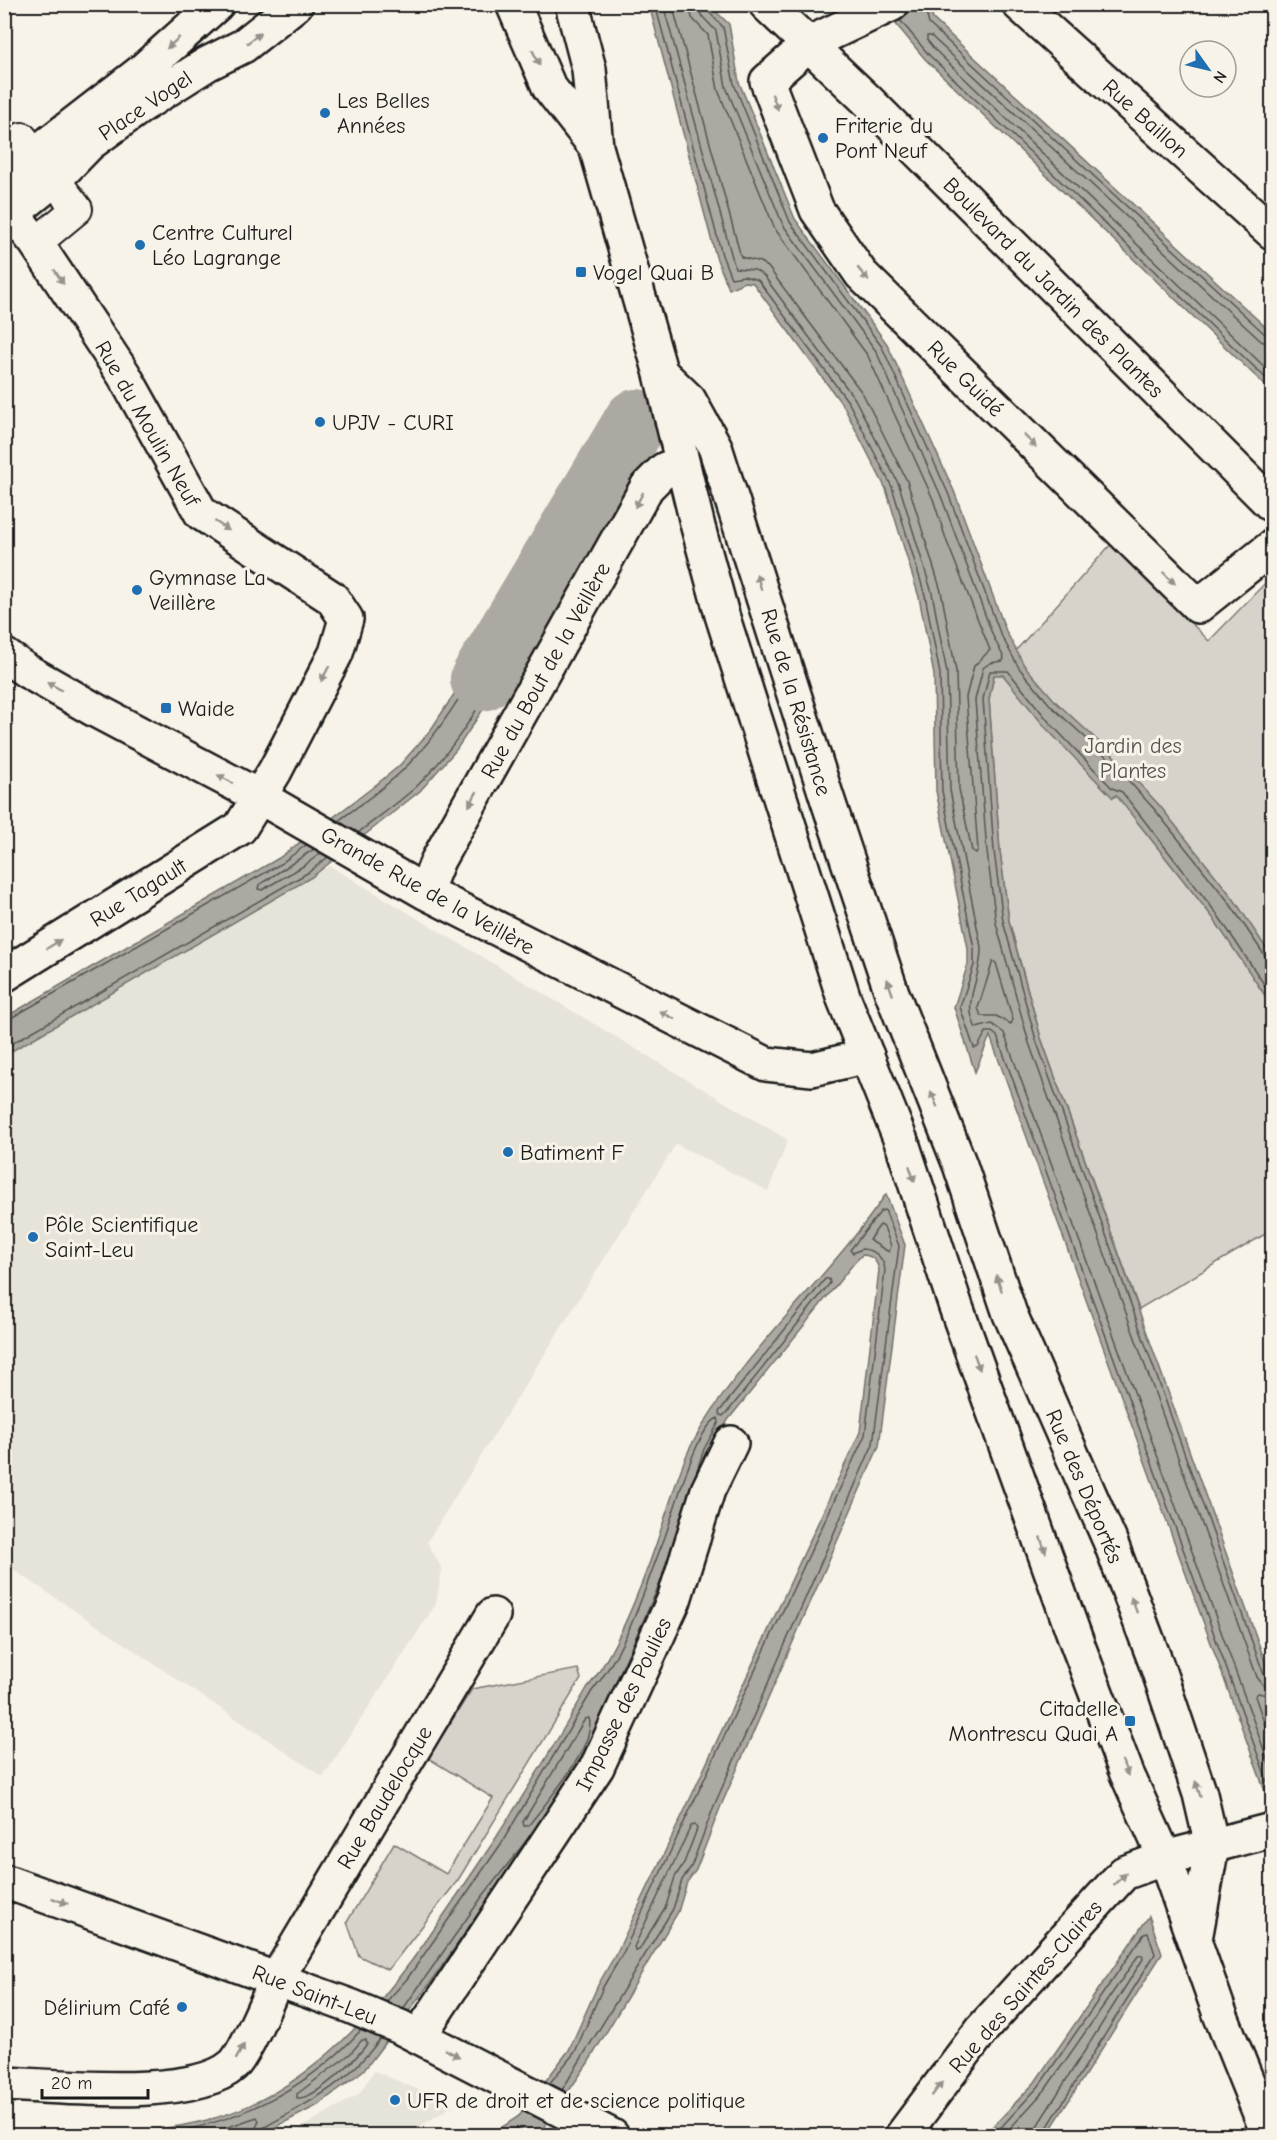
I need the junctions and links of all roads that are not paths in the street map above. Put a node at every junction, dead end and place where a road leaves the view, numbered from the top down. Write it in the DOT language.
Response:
graph roads {
  1 [pos="217,4"];
  2 [pos="296,4"];
  3 [pos="513,4"];
  4 [pos="572,4"];
  5 [pos="1019,4"];
  6 [pos="767,6"];
  7 [pos="882,10"];
  8 [pos="810,44"];
  9 [pos="596,147"];
  10 [pos="31,162"];
  11 [pos="4,178"];
  12 [pos="8,217"];
  13 [pos="1272,232"];
  14 [pos="36,243"];
  15 [pos="661,374"];
  16 [pos="682,464"];
  17 [pos="1272,505"];
  18 [pos="1272,547"];
  19 [pos="346,619"];
  20 [pos="4,655"];
  21 [pos="258,796"];
  22 [pos="425,892"];
  23 [pos="4,975"];
  24 [pos="910,1042"];
  25 [pos="867,1056"];
  26 [pos="730,1443"];
  27 [pos="493,1615"];
  28 [pos="1271,1830"];
  29 [pos="1212,1846"];
  30 [pos="1165,1858"];
  31 [pos="4,1881"];
  32 [pos="1195,1939"];
  33 [pos="276,1980"];
  34 [pos="409,2031"];
  35 [pos="4,2084"];
  36 [pos="597,2132"];
  37 [pos="902,2136"];
  38 [pos="1269,2136"];
  1 -- 10 [label="street, Place Vogel, one-way"];
  10 -- 2 [label="street, Place Vogel, one-way"];
  3 -- 9 [label="street, Rue de la Résistance, one-way"];
  4 -- 9 [label="street, Rue de la Résistance"];
  5 -- 13 [label="street, Rue Baillon"];
  6 -- 8 [label="street, Boulevard du Jardin des Plantes"];
  7 -- 8 [label="street"];
  8 -- 17 [label="street, Boulevard du Jardin des Plantes"];
  8 -- 18 [label="street, Rue Guidé, one-way"];
  9 -- 15 [label="street, Rue de la Résistance"];
  10 -- 11 [label="street, Place Vogel"];
  10 -- 12 [label="street, Place Vogel"];
  10 -- 14 [label="street"];
  12 -- 14 [label="street, Rue du Moulin Neuf"];
  14 -- 19 [label="street, Rue du Moulin Neuf, one-way"];
  15 -- 16 [label="street, Rue de la Résistance"];
  24 -- 15 [label="street, Rue de la Résistance, one-way"];
  16 -- 22 [label="street, Rue du Bout de la Veillère, one-way"];
  16 -- 25 [label="street, Rue de la Résistance"];
  19 -- 21 [label="street, Rue Tagault, one-way"];
  21 -- 20 [label="street, Grande Rue de la Veillère, one-way"];
  21 -- 22 [label="street, Grande Rue de la Veillère"];
  23 -- 21 [label="street, Rue Tagault, one-way"];
  25 -- 22 [label="street, Grande Rue de la Veillère, one-way"];
  29 -- 24 [label="street, Rue des Déportés, one-way"];
  25 -- 30 [label="street, Rue des Déportés, one-way"];
  26 -- 34 [label="street, Impasse des Poulies"];
  27 -- 33 [label="street, Rue Baudelocque"];
  28 -- 29 [label="street, Rue des Saintes-Claires"];
  29 -- 30 [label="street, Rue des Saintes-Claires"];
  29 -- 32 [label="street, Rue des Déportés"];
  30 -- 32 [label="street, Rue des Déportés"];
  37 -- 30 [label="street, Rue des Saintes-Claires, one-way"];
  31 -- 33 [label="street, Rue Saint-Leu, one-way"];
  32 -- 38 [label="street, Rue des Déportés"];
  33 -- 34 [label="street, Rue Saint-Leu"];
  35 -- 33 [label="street, Rue Baudelocque, one-way"];
  34 -- 36 [label="street, Rue Saint-Leu, one-way"];
}
